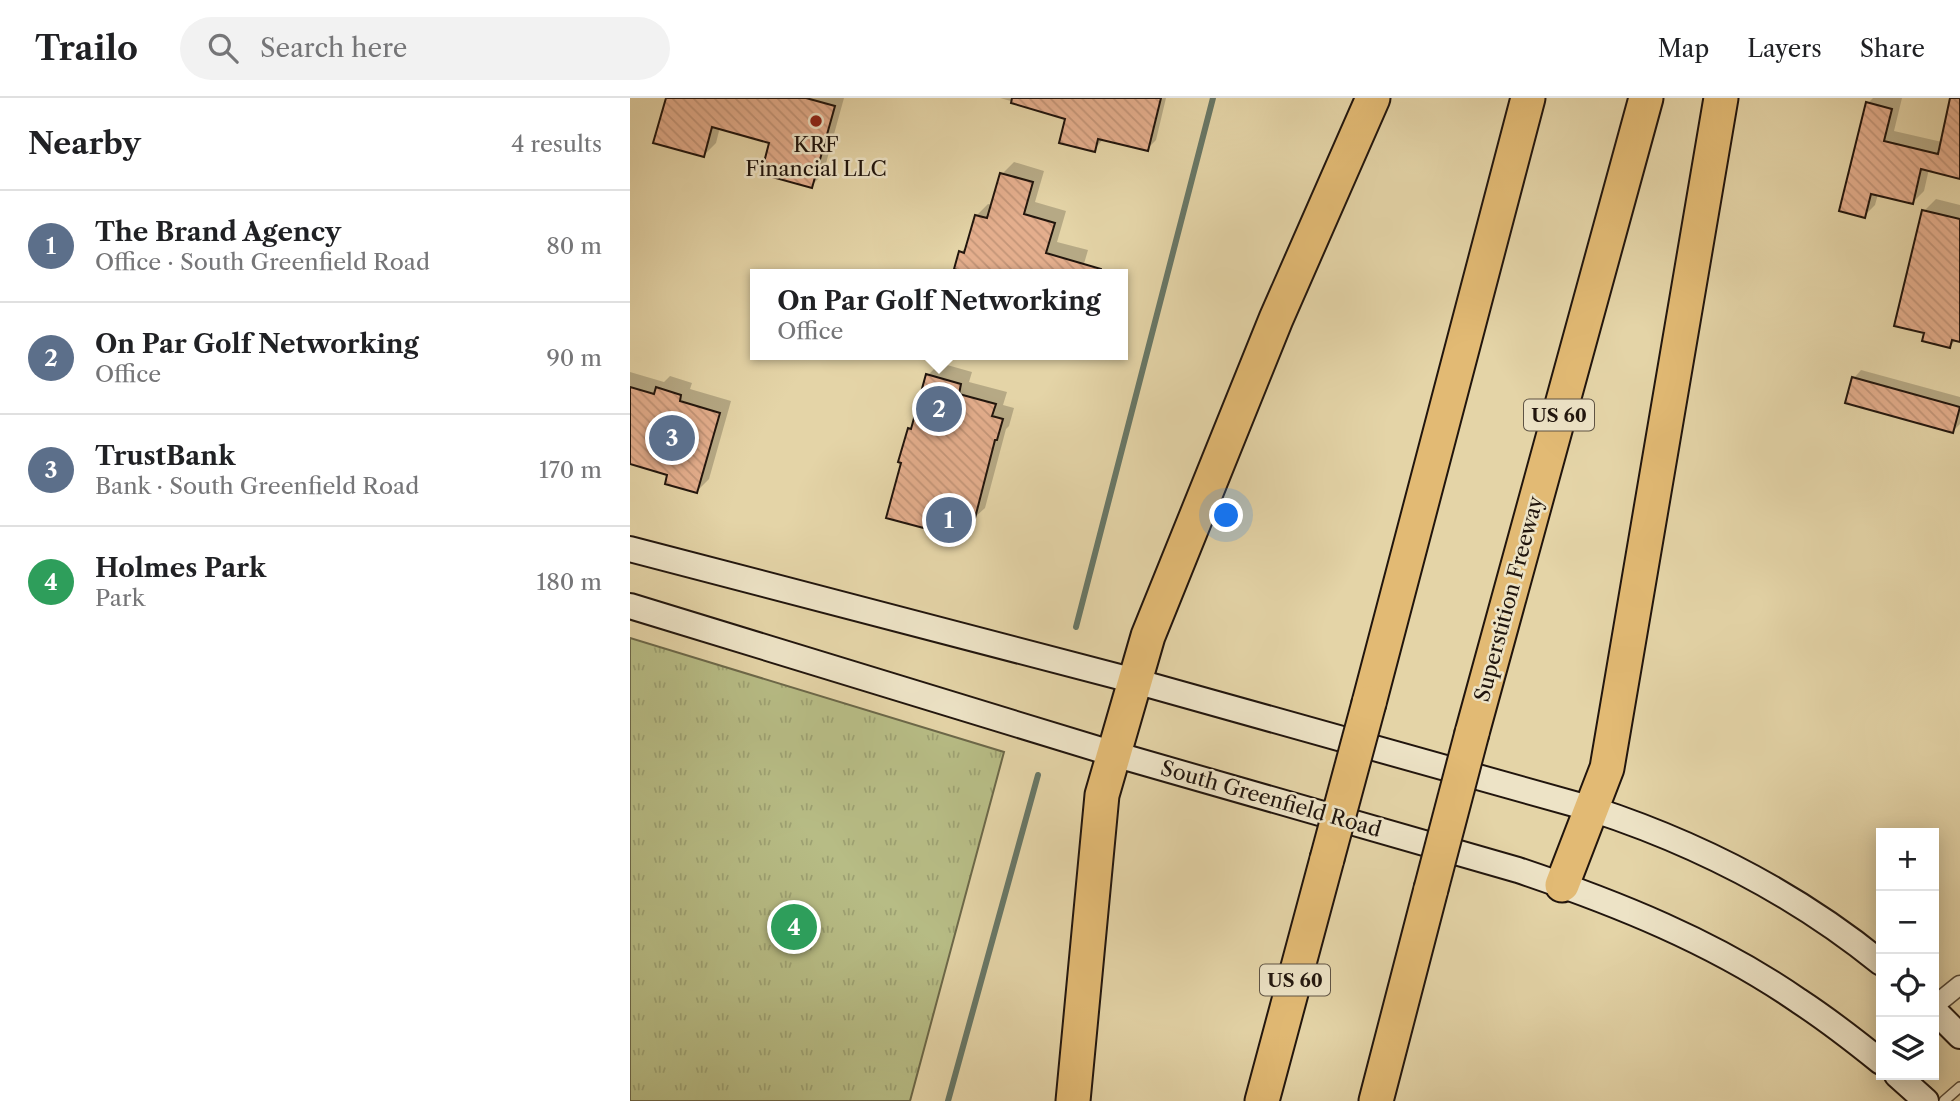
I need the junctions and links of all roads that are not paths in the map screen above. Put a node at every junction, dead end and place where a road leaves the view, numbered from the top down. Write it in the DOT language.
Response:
graph roads {
  1 [pos="1373,98"];
  2 [pos="1528,98"];
  3 [pos="1646,98"];
  4 [pos="1721,98"];
  5 [pos="630,549"];
  6 [pos="630,606"];
  7 [pos="1135,681"];
  8 [pos="1114,754"];
  9 [pos="1592,809"];
  10 [pos="1562,885"];
  11 [pos="1876,959"];
  12 [pos="1960,985"];
  13 [pos="1939,1004"];
  14 [pos="1939,1013"];
  15 [pos="1960,1036"];
  16 [pos="1876,1058"];
  17 [pos="1904,1080"];
  18 [pos="1960,1087"];
  19 [pos="1931,1100"];
  20 [pos="1073,1101"];
  21 [pos="1262,1101"];
  22 [pos="1376,1101"];
  1 -- 7 [label="highway"];
  2 -- 21 [label="highway, US 60, bridge"];
  3 -- 22 [label="highway, Superstition Freeway / US 60, bridge"];
  4 -- 9 [label="highway"];
  5 -- 7 [label="main road"];
  6 -- 8 [label="main road, South Greenfield Road"];
  7 -- 8 [label="highway"];
  7 -- 9 [label="main road"];
  8 -- 10 [label="main road, South Greenfield Road"];
  8 -- 20 [label="highway"];
  9 -- 10 [label="highway"];
  9 -- 11 [label="main road"];
  10 -- 16 [label="main road, South Greenfield Road"];
  12 -- 13 [label="street"];
  14 -- 15 [label="main road"];
  17 -- 19 [label="main road"];
  18 -- 19 [label="lane"];
}
